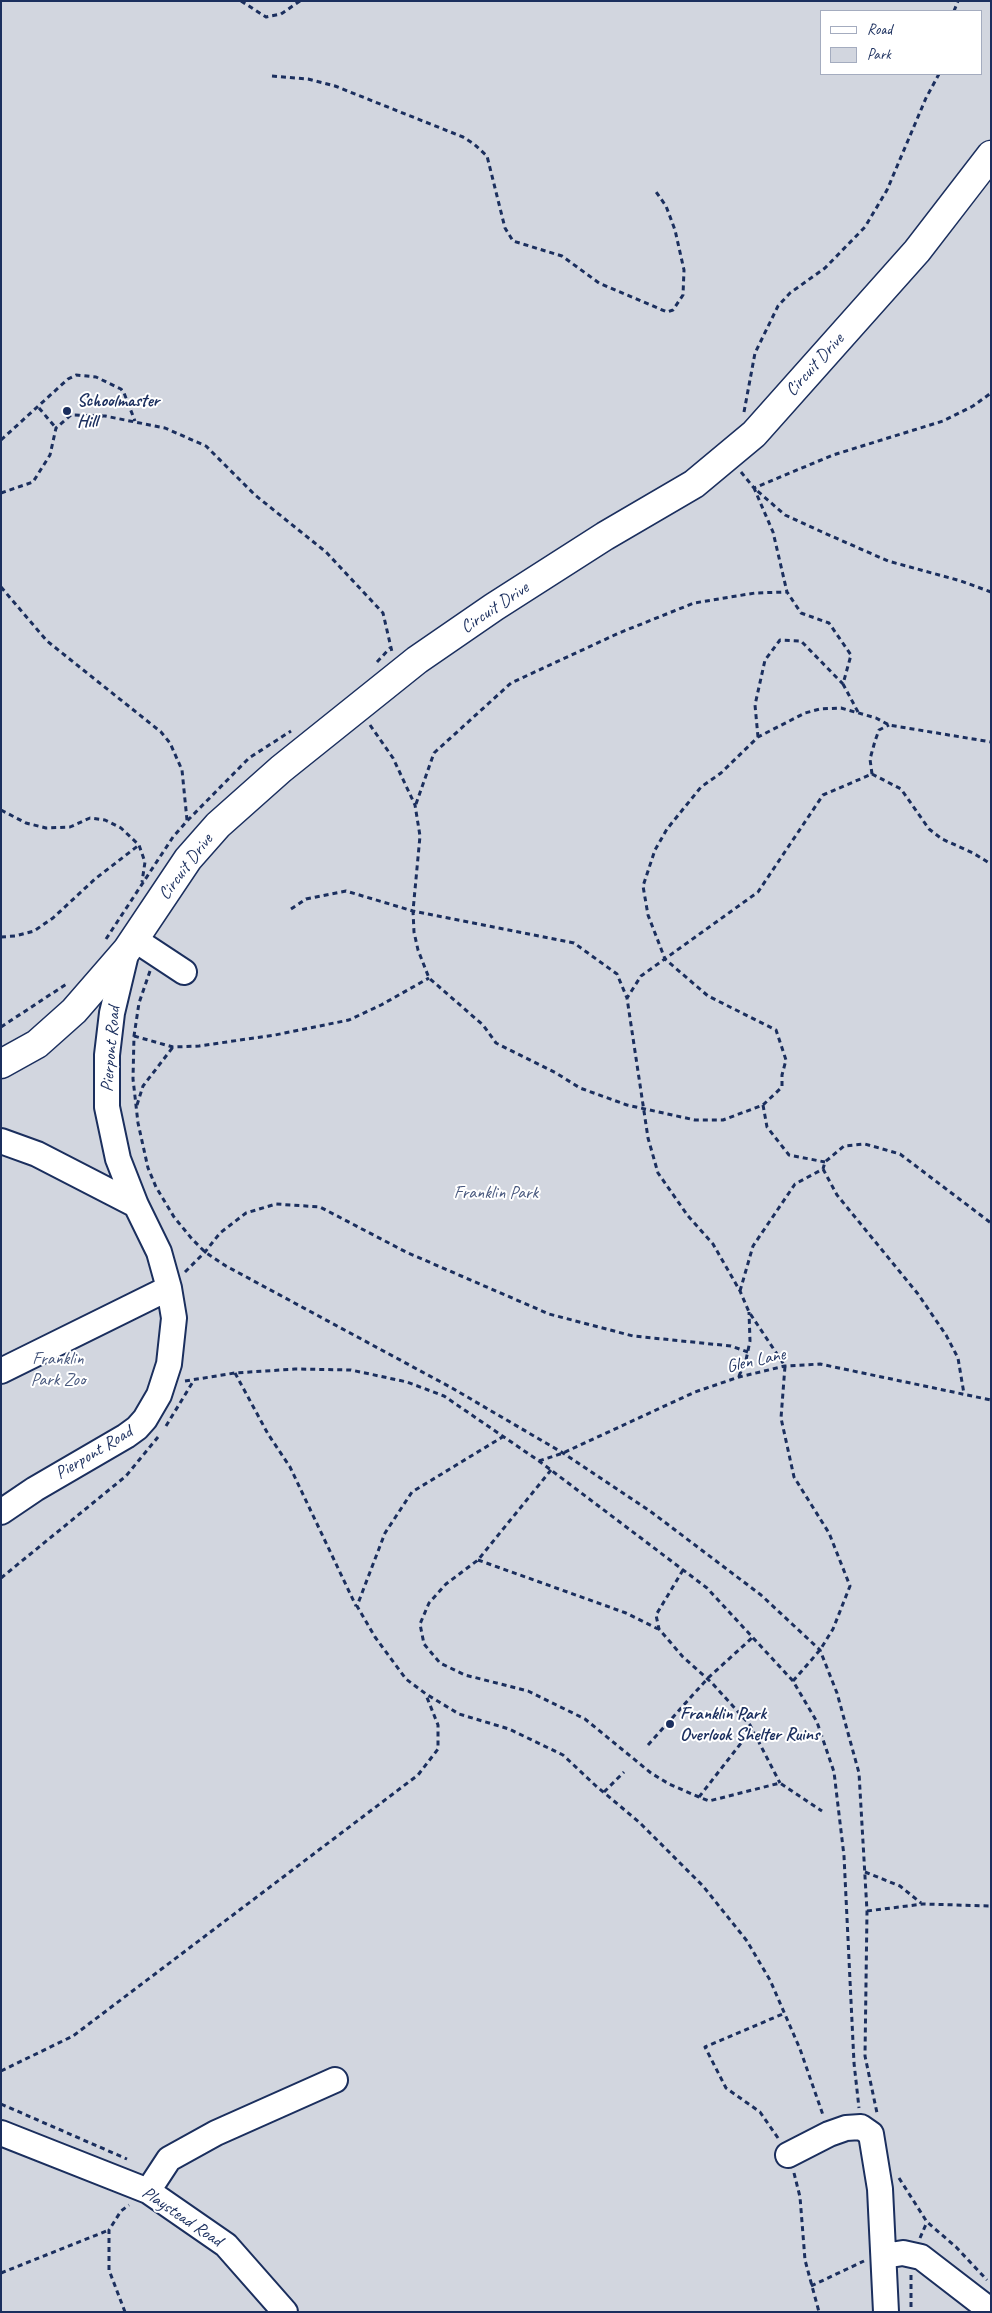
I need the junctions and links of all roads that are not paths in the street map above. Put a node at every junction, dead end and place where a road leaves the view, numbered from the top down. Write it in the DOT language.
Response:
graph roads {
  1 [pos="991,155"];
  2 [pos="128,949"];
  3 [pos="184,972"];
  4 [pos="1,1064"];
  5 [pos="1,1141"];
  6 [pos="136,1205"];
  7 [pos="169,1288"];
  8 [pos="1,1371"];
  9 [pos="1,1512"];
  10 [pos="335,2080"];
  11 [pos="1,2132"];
  12 [pos="788,2155"];
  13 [pos="148,2191"];
  14 [pos="884,2256"];
  15 [pos="991,2311"];
  16 [pos="285,2312"];
  17 [pos="886,2312"];
  1 -- 2 [label="main road, Circuit Drive"];
  2 -- 3 [label="lane"];
  2 -- 4 [label="main road, Circuit Drive"];
  2 -- 6 [label="lane, Pierpont Road"];
  5 -- 6 [label="lane"];
  6 -- 7 [label="lane, Pierpont Road"];
  7 -- 8 [label="lane"];
  7 -- 9 [label="lane, Pierpont Road"];
  10 -- 13 [label="lane"];
  11 -- 13 [label="lane, Playstead Road"];
  12 -- 14 [label="lane"];
  13 -- 16 [label="lane, Playstead Road"];
  14 -- 15 [label="lane"];
  14 -- 17 [label="lane"];
}
